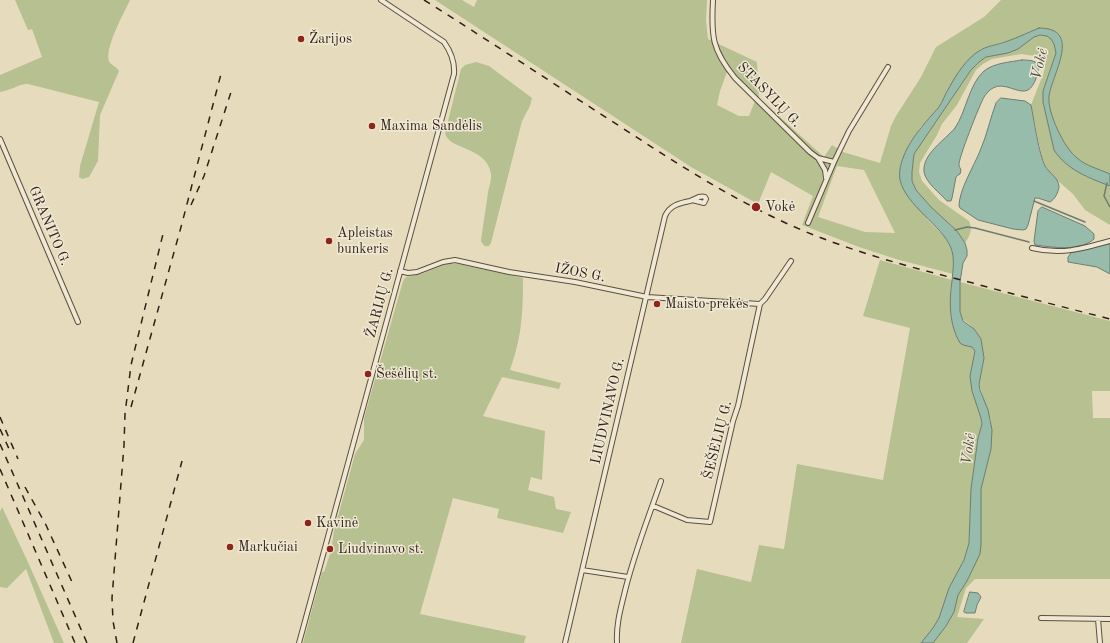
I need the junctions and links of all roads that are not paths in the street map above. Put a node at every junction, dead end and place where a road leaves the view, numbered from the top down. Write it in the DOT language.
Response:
graph roads {
  1 [pos="381,0"];
  2 [pos="713,0"];
  3 [pos="888,67"];
  4 [pos="0,139"];
  5 [pos="818,158"];
  6 [pos="834,162"];
  7 [pos="826,179"];
  8 [pos="692,200"];
  9 [pos="808,223"];
  10 [pos="1110,241"];
  11 [pos="1032,248"];
  12 [pos="791,260"];
  13 [pos="400,270"];
  14 [pos="647,297"];
  15 [pos="760,304"];
  16 [pos="78,322"];
  17 [pos="661,481"];
  18 [pos="653,507"];
  19 [pos="582,570"];
  20 [pos="628,577"];
  21 [pos="1041,618"];
  22 [pos="1098,619"];
  23 [pos="1110,619"];
  24 [pos="298,643"];
  25 [pos="564,643"];
  26 [pos="617,643"];
  27 [pos="1100,643"];
  1 -- 13 [label="street, ŽARIJŲ G."];
  2 -- 5 [label="street, STASYLŲ G."];
  3 -- 6 [label="street"];
  4 -- 16 [label="street, GRANITO G."];
  5 -- 6 [label="street, STASYLŲ G."];
  5 -- 7 [label="street"];
  6 -- 7 [label="street"];
  7 -- 9 [label="street"];
  8 -- 14 [label="street, LIUDVINAVO G."];
  10 -- 11 [label="street"];
  12 -- 15 [label="street"];
  13 -- 14 [label="street, IŽOS G."];
  13 -- 24 [label="street, ŽARIJŲ G."];
  14 -- 15 [label="street, IŽOS G."];
  14 -- 19 [label="street, LIUDVINAVO G."];
  15 -- 18 [label="street, ŠEŠĖLIŲ G."];
  17 -- 18 [label="street"];
  18 -- 20 [label="street"];
  19 -- 20 [label="street"];
  19 -- 25 [label="street, LIUDVINAVO G."];
  20 -- 26 [label="street"];
  21 -- 22 [label="street"];
  22 -- 23 [label="street"];
  22 -- 27 [label="street"];
}
